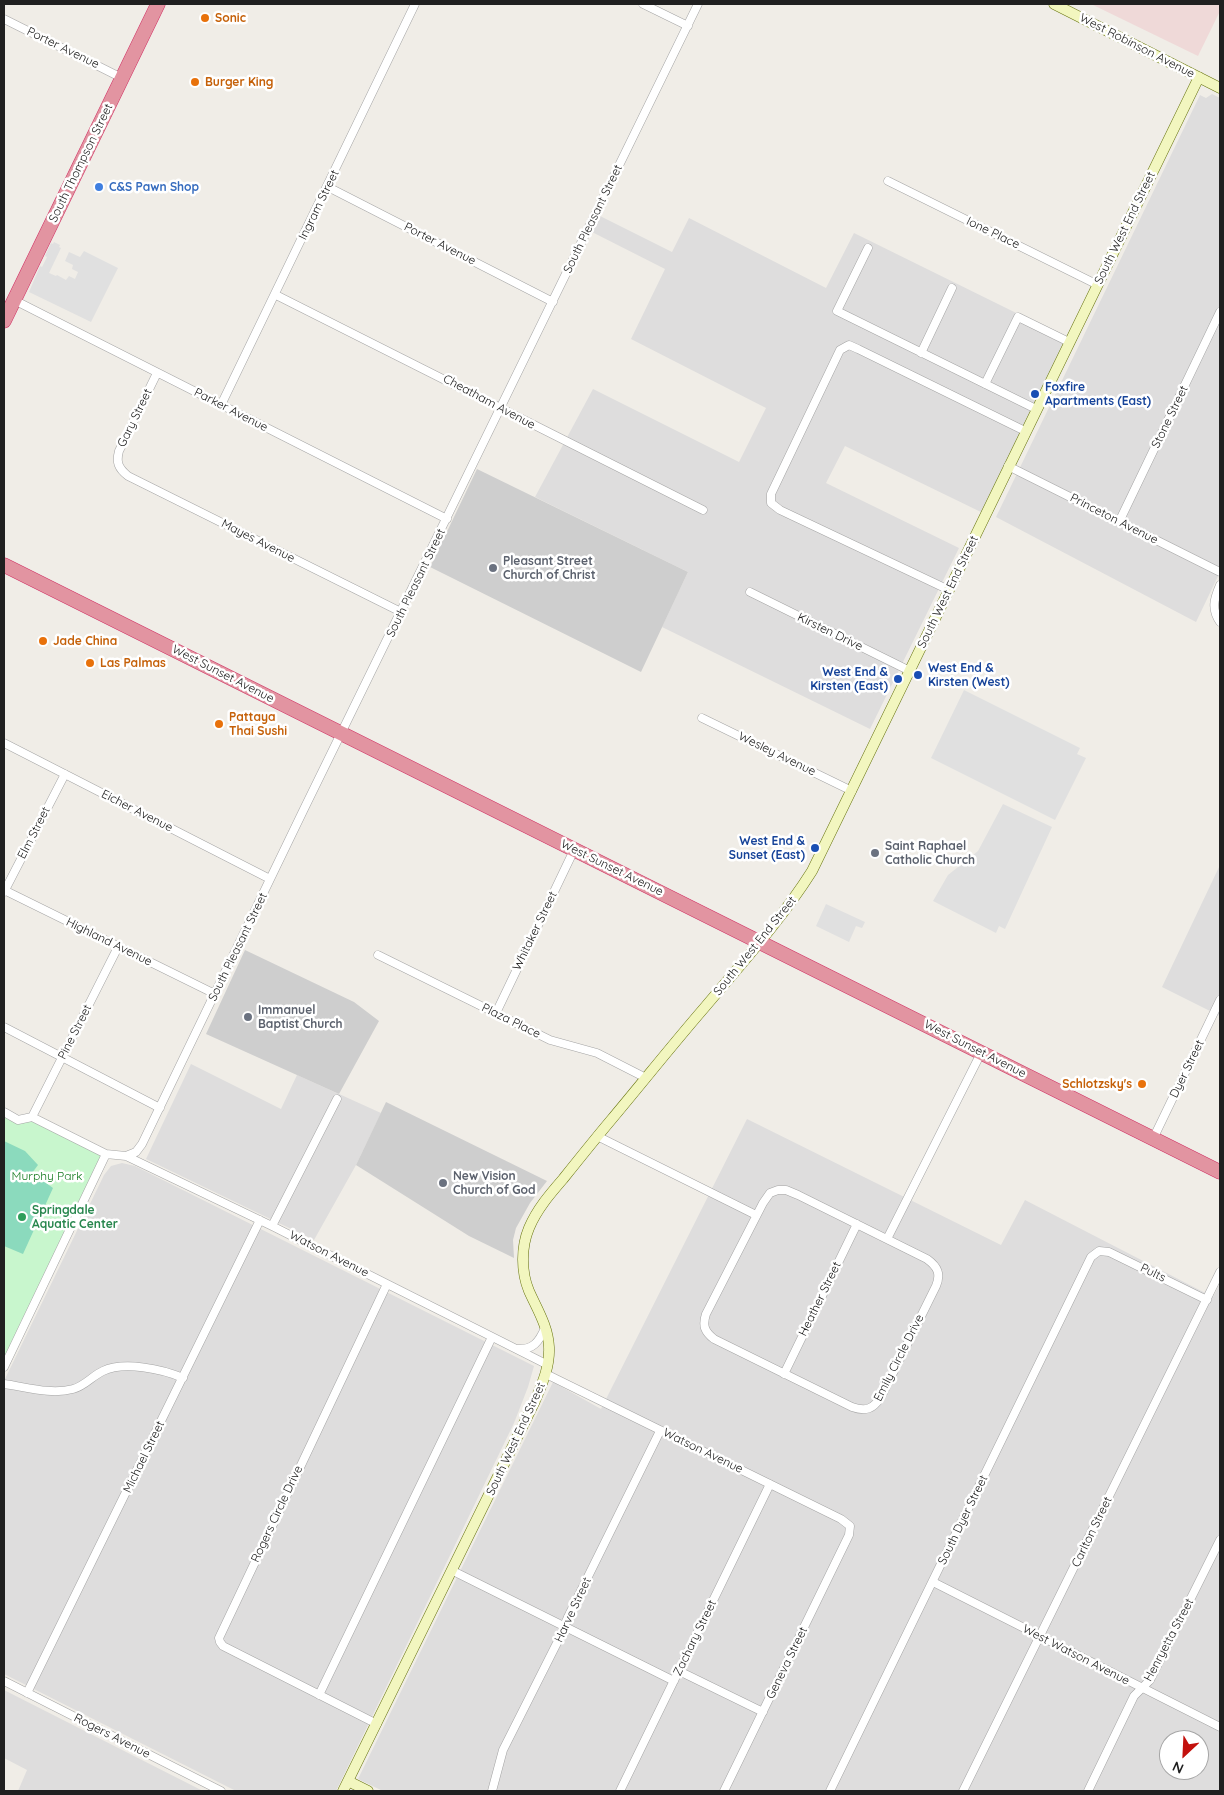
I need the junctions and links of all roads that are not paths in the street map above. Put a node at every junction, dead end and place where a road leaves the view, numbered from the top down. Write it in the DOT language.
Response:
graph roads {
  1 [pos="158,4"];
  2 [pos="415,4"];
  3 [pos="644,4"];
  4 [pos="698,4"];
  5 [pos="1054,4"];
  6 [pos="4,19"];
  7 [pos="688,26"];
  8 [pos="1199,77"];
  9 [pos="122,78"];
  10 [pos="1220,88"];
  11 [pos="888,181"];
  12 [pos="328,187"];
  13 [pos="868,248"];
  14 [pos="1098,285"];
  15 [pos="952,288"];
  16 [pos="276,295"];
  17 [pos="14,300"];
  18 [pos="553,302"];
  19 [pos="1220,312"];
  20 [pos="4,321"];
  21 [pos="1069,342"];
  22 [pos="921,353"];
  23 [pos="157,373"];
  24 [pos="985,384"];
  25 [pos="222,405"];
  26 [pos="501,408"];
  27 [pos="1036,409"];
  28 [pos="1025,431"];
  29 [pos="118,465"];
  30 [pos="1008,466"];
  31 [pos="702,510"];
  32 [pos="447,520"];
  33 [pos="1119,522"];
  34 [pos="4,565"];
  35 [pos="1220,572"];
  36 [pos="1220,585"];
  37 [pos="949,590"];
  38 [pos="750,592"];
  39 [pos="401,612"];
  40 [pos="1220,622"];
  41 [pos="910,671"];
  42 [pos="702,718"];
  43 [pos="342,733"];
  44 [pos="4,743"];
  45 [pos="65,774"];
  46 [pos="852,791"];
  47 [pos="574,850"];
  48 [pos="270,879"];
  49 [pos="4,891"];
  50 [pos="760,942"];
  51 [pos="118,947"];
  52 [pos="378,955"];
  53 [pos="215,994"];
  54 [pos="1220,1000"];
  55 [pos="496,1013"];
  56 [pos="4,1027"];
  57 [pos="981,1053"];
  58 [pos="62,1057"];
  59 [pos="646,1078"];
  60 [pos="336,1099"];
  61 [pos="160,1108"];
  62 [pos="4,1112"];
  63 [pos="32,1118"];
  64 [pos="598,1136"];
  65 [pos="1153,1138"];
  66 [pos="106,1154"];
  67 [pos="126,1156"];
  68 [pos="1220,1172"];
  69 [pos="756,1215"];
  70 [pos="260,1220"];
  71 [pos="857,1224"];
  72 [pos="272,1226"];
  73 [pos="887,1239"];
  74 [pos="1098,1251"];
  75 [pos="1220,1272"];
  76 [pos="387,1284"];
  77 [pos="1207,1300"];
  78 [pos="545,1328"];
  79 [pos="492,1337"];
  80 [pos="515,1349"];
  81 [pos="4,1367"];
  82 [pos="547,1370"];
  83 [pos="784,1374"];
  84 [pos="182,1378"];
  85 [pos="4,1384"];
  86 [pos="660,1431"];
  87 [pos="770,1484"];
  88 [pos="849,1535"];
  89 [pos="1220,1540"];
  90 [pos="453,1571"];
  91 [pos="933,1582"];
  92 [pos="564,1627"];
  93 [pos="1040,1636"];
  94 [pos="679,1671"];
  95 [pos="4,1681"];
  96 [pos="674,1681"];
  97 [pos="1142,1688"];
  98 [pos="27,1693"];
  99 [pos="319,1695"];
  100 [pos="763,1712"];
  101 [pos="377,1724"];
  102 [pos="1220,1727"];
  103 [pos="348,1781"];
  104 [pos="221,1791"];
  105 [pos="344,1791"];
  106 [pos="368,1791"];
  107 [pos="492,1791"];
  108 [pos="620,1791"];
  109 [pos="724,1791"];
  110 [pos="830,1791"];
  111 [pos="963,1791"];
  112 [pos="1088,1791"];
  1 -- 9 [label="highway, South Thompson Street"];
  2 -- 12 [label="street, Ingram Street"];
  3 -- 7 [label="street"];
  4 -- 7 [label="street, South Pleasant Street"];
  5 -- 8 [label="street, West Robinson Avenue"];
  6 -- 9 [label="street, Porter Avenue"];
  7 -- 18 [label="street, South Pleasant Street"];
  8 -- 10 [label="street, West Robinson Avenue"];
  8 -- 14 [label="street, South West End Street"];
  9 -- 17 [label="highway, South Thompson Street"];
  11 -- 14 [label="street, Ione Place"];
  12 -- 16 [label="street, Ingram Street"];
  12 -- 18 [label="street, Porter Avenue"];
  13 -- 22 [label="street"];
  14 -- 21 [label="street, South West End Street"];
  15 -- 22 [label="street"];
  16 -- 25 [label="street, Ingram Street"];
  16 -- 26 [label="street, Cheatham Avenue"];
  17 -- 20 [label="highway, South Thompson Street"];
  17 -- 23 [label="street, Parker Avenue"];
  18 -- 26 [label="street, South Pleasant Street"];
  19 -- 33 [label="street, Stone Street"];
  21 -- 24 [label="street"];
  21 -- 27 [label="street, South West End Street"];
  22 -- 24 [label="street"];
  23 -- 25 [label="street, Parker Avenue"];
  23 -- 29 [label="street, Gary Street"];
  24 -- 27 [label="street"];
  25 -- 32 [label="street, Parker Avenue"];
  26 -- 31 [label="street, Cheatham Avenue"];
  26 -- 32 [label="street, South Pleasant Street"];
  27 -- 28 [label="street, South West End Street"];
  28 -- 30 [label="street, South West End Street"];
  28 -- 37 [label="street"];
  29 -- 39 [label="street, Mayes Avenue"];
  30 -- 33 [label="street, Princeton Avenue"];
  30 -- 37 [label="street, South West End Street"];
  32 -- 39 [label="street, South Pleasant Street"];
  33 -- 35 [label="street, Princeton Avenue"];
  34 -- 43 [label="highway, West Sunset Avenue"];
  36 -- 40 [label="street"];
  37 -- 41 [label="street, South West End Street"];
  38 -- 41 [label="street, Kirsten Drive"];
  39 -- 43 [label="street, South Pleasant Street"];
  41 -- 46 [label="street, South West End Street"];
  42 -- 46 [label="street, Wesley Avenue"];
  43 -- 47 [label="highway, West Sunset Avenue"];
  43 -- 48 [label="street, South Pleasant Street"];
  44 -- 45 [label="street, Eicher Avenue"];
  45 -- 48 [label="street, Eicher Avenue"];
  45 -- 49 [label="street, Elm Street"];
  46 -- 50 [label="street, South West End Street"];
  47 -- 50 [label="highway, West Sunset Avenue"];
  47 -- 55 [label="street, Whitaker Street"];
  48 -- 53 [label="street, South Pleasant Street"];
  49 -- 51 [label="street, Highland Avenue"];
  50 -- 57 [label="highway, West Sunset Avenue"];
  50 -- 59 [label="street, South West End Street"];
  51 -- 53 [label="street, Highland Avenue"];
  51 -- 58 [label="street, Pine Street"];
  52 -- 55 [label="street, Plaza Place"];
  53 -- 61 [label="street, South Pleasant Street"];
  54 -- 65 [label="street, Dyer Street"];
  55 -- 59 [label="street, Plaza Place"];
  56 -- 58 [label="street"];
  57 -- 65 [label="highway, West Sunset Avenue"];
  57 -- 73 [label="street"];
  58 -- 61 [label="street"];
  58 -- 63 [label="street, Pine Street"];
  59 -- 64 [label="street, South West End Street"];
  60 -- 72 [label="street"];
  61 -- 67 [label="street, South Pleasant Street"];
  62 -- 63 [label="street"];
  63 -- 66 [label="street"];
  64 -- 69 [label="street"];
  64 -- 78 [label="street, South West End Street"];
  65 -- 68 [label="highway, West Sunset Avenue"];
  66 -- 67 [label="street, Watson Avenue"];
  66 -- 81 [label="street"];
  67 -- 70 [label="street, Watson Avenue"];
  69 -- 71 [label="street, Emily Circle Drive"];
  69 -- 83 [label="street, Emily Circle Drive"];
  70 -- 72 [label="street, Watson Avenue"];
  70 -- 84 [label="street, Michael Street"];
  71 -- 73 [label="street, Emily Circle Drive"];
  71 -- 83 [label="street, Heather Street"];
  72 -- 76 [label="street, Watson Avenue"];
  73 -- 83 [label="street, Emily Circle Drive"];
  74 -- 77 [label="street, Pults"];
  74 -- 91 [label="street, South Dyer Street"];
  75 -- 77 [label="street, Carlton Street"];
  76 -- 79 [label="street, Watson Avenue"];
  76 -- 99 [label="street, Rogers Circle Drive"];
  77 -- 93 [label="street, Carlton Street"];
  78 -- 80 [label="street"];
  78 -- 82 [label="street, South West End Street"];
  79 -- 80 [label="street, Watson Avenue"];
  79 -- 99 [label="street"];
  80 -- 82 [label="street, Watson Avenue"];
  82 -- 86 [label="street, Watson Avenue"];
  82 -- 90 [label="street, South West End Street"];
  84 -- 85 [label="street"];
  84 -- 98 [label="street, Michael Street"];
  86 -- 87 [label="street, Watson Avenue"];
  86 -- 92 [label="street, Harve Street"];
  87 -- 88 [label="street, Watson Avenue"];
  87 -- 94 [label="street, Zachary Street"];
  88 -- 100 [label="street, Geneva Street"];
  89 -- 97 [label="street, Henryetta Street"];
  90 -- 92 [label="street"];
  90 -- 101 [label="street, South West End Street"];
  91 -- 93 [label="street, West Watson Avenue"];
  91 -- 110 [label="street, South Dyer Street"];
  92 -- 96 [label="street"];
  92 -- 107 [label="street, Harve Street"];
  93 -- 97 [label="street, West Watson Avenue"];
  93 -- 111 [label="street, Carlton Street"];
  94 -- 96 [label="street, Zachary Street"];
  94 -- 100 [label="street"];
  95 -- 98 [label="street, Rogers Avenue"];
  96 -- 108 [label="street, Zachary Street"];
  97 -- 102 [label="street, West Watson Avenue"];
  97 -- 112 [label="street, Henryetta Street"];
  98 -- 104 [label="street, Rogers Avenue"];
  99 -- 101 [label="street, Rogers Circle Drive"];
  100 -- 109 [label="street, Geneva Street"];
  101 -- 103 [label="street, South West End Street"];
  103 -- 105 [label="street, South West End Street"];
  103 -- 106 [label="street"];
}
